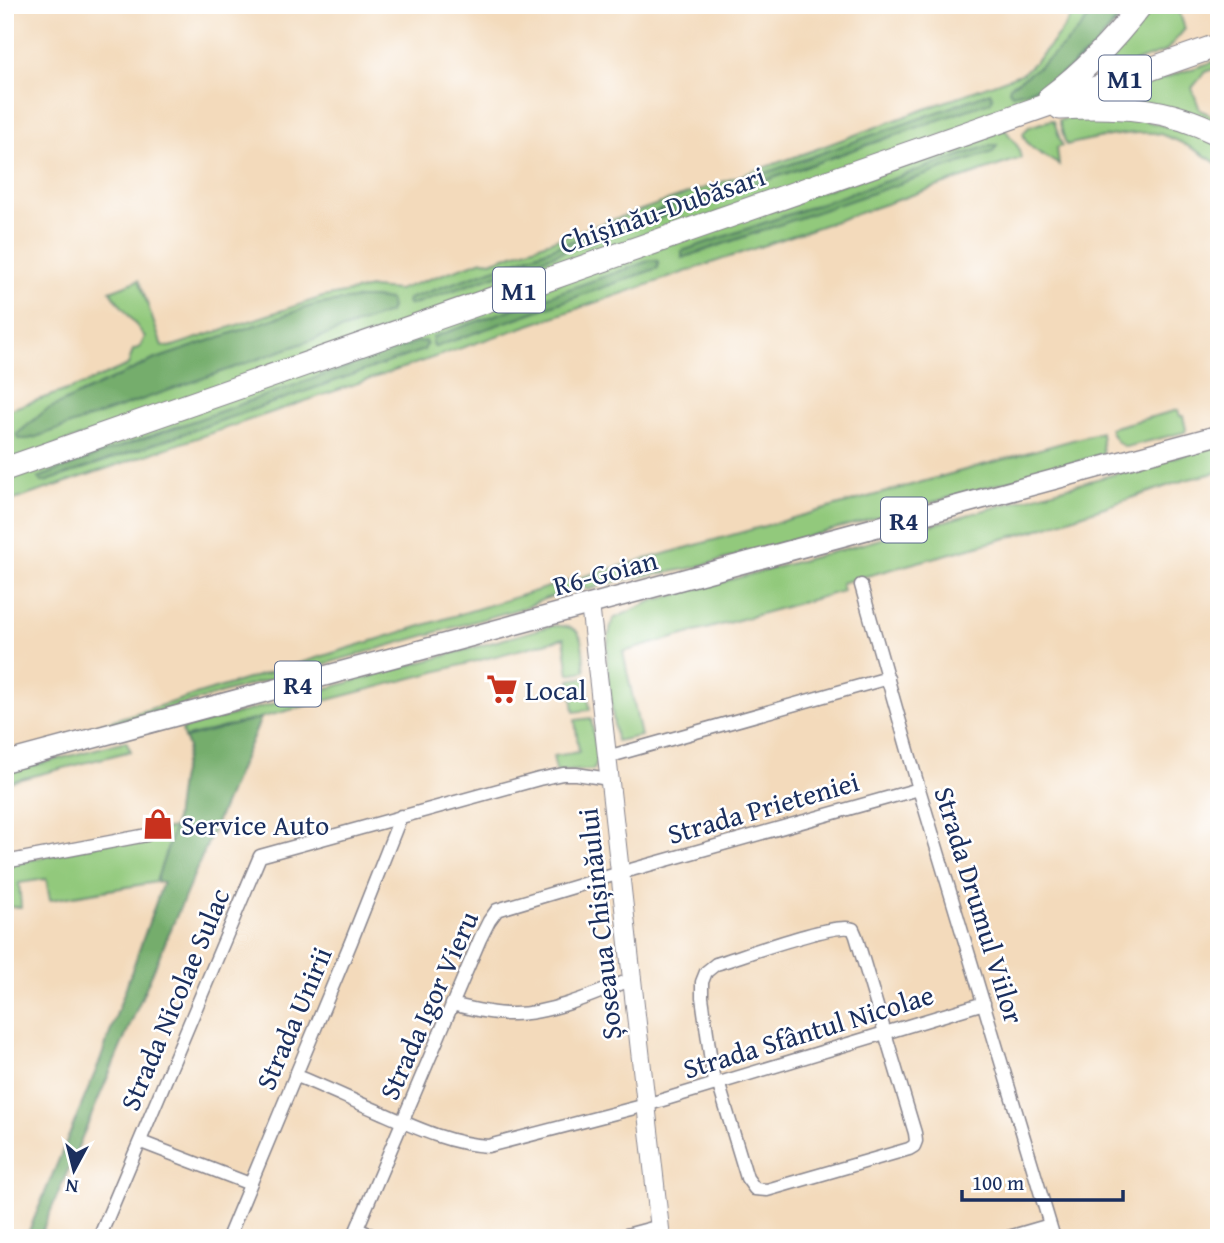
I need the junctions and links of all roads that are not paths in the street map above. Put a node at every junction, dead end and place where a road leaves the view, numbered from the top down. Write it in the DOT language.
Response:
graph roads {
  1 [pos="1141,5"];
  2 [pos="1219,45"];
  3 [pos="1032,111"];
  4 [pos="1219,134"];
  5 [pos="1219,436"];
  6 [pos="5,469"];
  7 [pos="861,585"];
  8 [pos="590,604"];
  9 [pos="888,678"];
  10 [pos="607,757"];
  11 [pos="5,762"];
  12 [pos="610,779"];
  13 [pos="919,789"];
  14 [pos="401,816"];
  15 [pos="147,835"];
  16 [pos="5,862"];
  17 [pos="620,873"];
  18 [pos="632,979"];
  19 [pos="984,1003"];
  20 [pos="452,1004"];
  21 [pos="885,1034"];
  22 [pos="295,1075"];
  23 [pos="716,1083"];
  24 [pos="646,1105"];
  25 [pos="402,1122"];
  26 [pos="141,1142"];
  27 [pos="250,1184"];
  28 [pos="1052,1231"];
  29 [pos="660,1232"];
  30 [pos="355,1234"];
  31 [pos="99,1238"];
  32 [pos="228,1238"];
  33 [pos="378,1238"];
  34 [pos="615,1238"];
  35 [pos="1004,1238"];
  1 -- 3 [label="highway"];
  2 -- 3 [label="highway, Chișinău-Dubăsari / M1"];
  3 -- 4 [label="highway"];
  3 -- 6 [label="highway, Chișinău-Dubăsari / M1"];
  5 -- 8 [label="main road, R6-Goian / R4"];
  7 -- 9 [label="street, Strada Drumul Viilor"];
  8 -- 10 [label="street, Șoseaua Chișinăului"];
  8 -- 11 [label="main road, R6-Goian / R4"];
  9 -- 10 [label="street"];
  9 -- 13 [label="street, Strada Drumul Viilor"];
  10 -- 12 [label="street, Șoseaua Chișinăului"];
  12 -- 14 [label="street"];
  12 -- 17 [label="street, Șoseaua Chișinăului"];
  13 -- 17 [label="street, Strada Prieteniei"];
  13 -- 19 [label="street, Strada Drumul Viilor"];
  14 -- 22 [label="street, Strada Unirii"];
  14 -- 26 [label="street, Strada Nicolae Sulac"];
  15 -- 16 [label="street"];
  17 -- 18 [label="street, Șoseaua Chișinăului"];
  17 -- 20 [label="street, Strada Igor Vieru"];
  18 -- 20 [label="street"];
  18 -- 24 [label="street, Șoseaua Chișinăului"];
  19 -- 21 [label="street, Strada Sfântul Nicolae"];
  19 -- 28 [label="street, Strada Drumul Viilor"];
  20 -- 25 [label="street, Strada Igor Vieru"];
  21 -- 23 [label="street, Strada Sfântul Nicolae"];
  21 -- 23 [label="street"];
  21 -- 23 [label="street"];
  22 -- 25 [label="street, Strada Sfântul Nicolae"];
  22 -- 27 [label="street, Strada Unirii"];
  23 -- 24 [label="street, Strada Sfântul Nicolae"];
  24 -- 25 [label="street, Strada Sfântul Nicolae"];
  24 -- 29 [label="street, Șoseaua Chișinăului"];
  25 -- 30 [label="street, Strada Igor Vieru"];
  26 -- 27 [label="street"];
  26 -- 31 [label="street, Strada Nicolae Sulac"];
  27 -- 32 [label="street, Strada Unirii"];
  28 -- 35 [label="street"];
  29 -- 34 [label="street"];
  30 -- 33 [label="street"];
}
